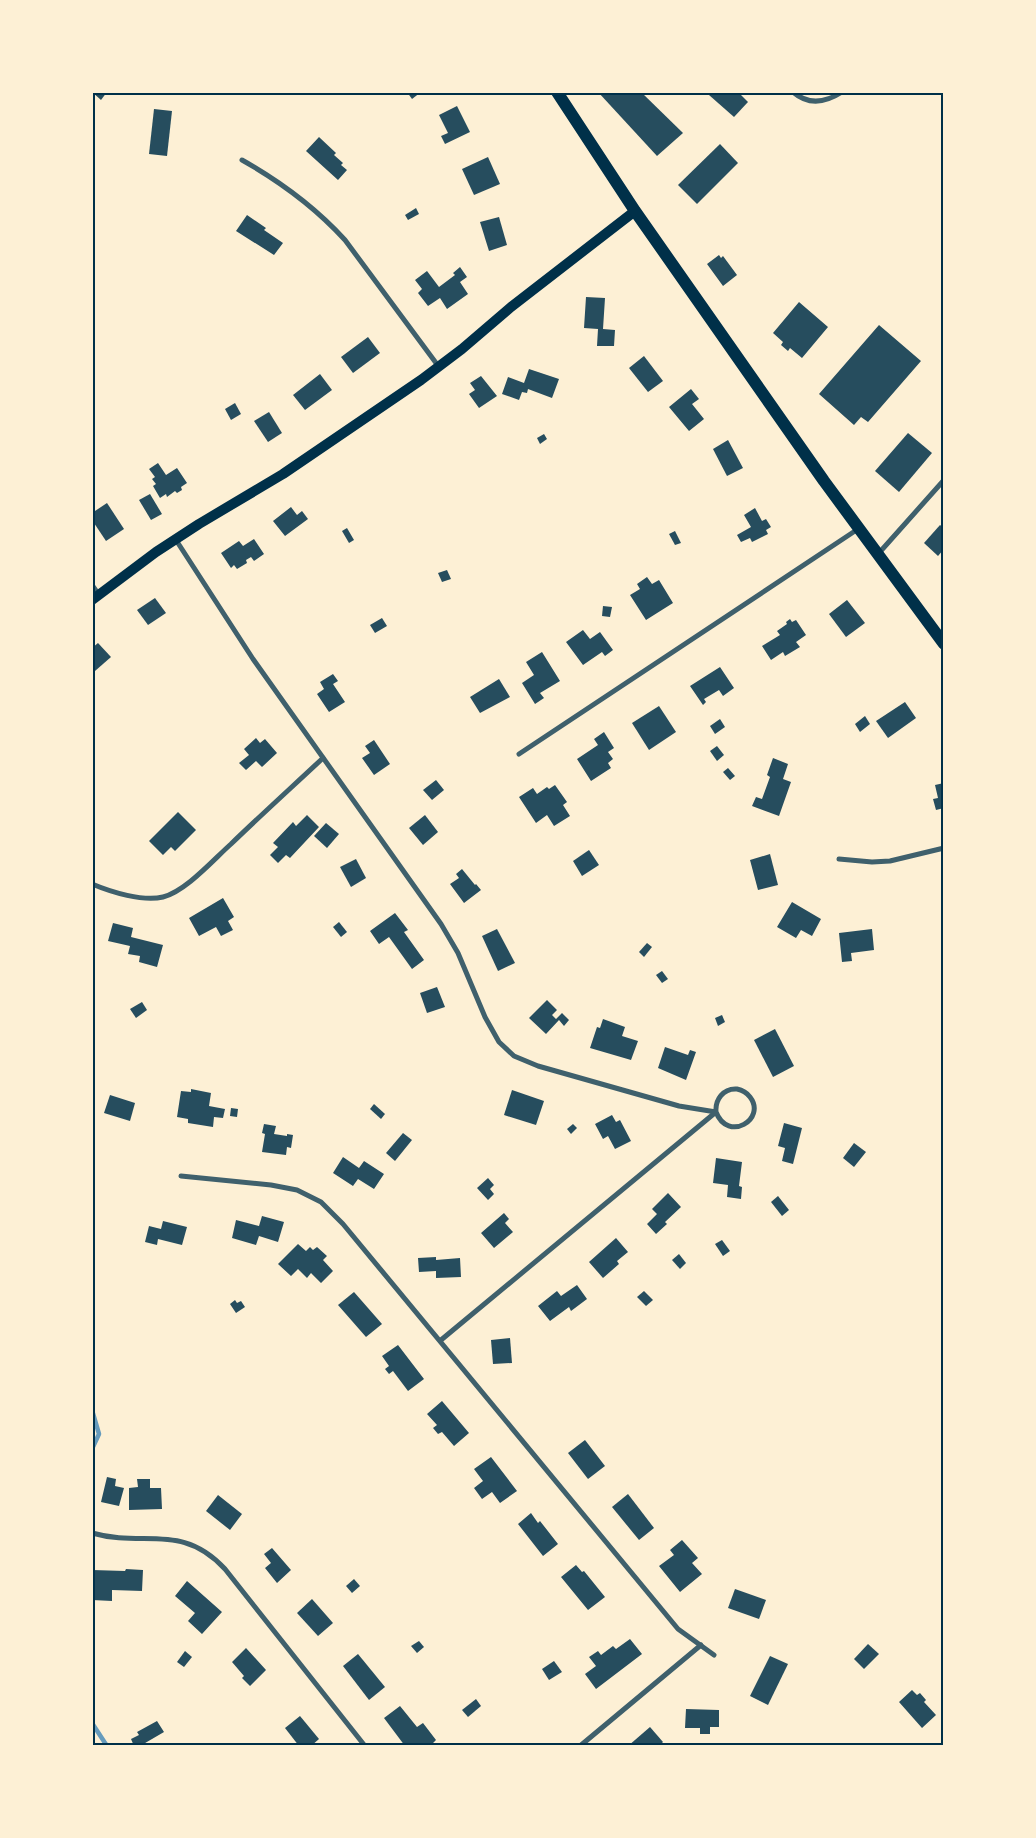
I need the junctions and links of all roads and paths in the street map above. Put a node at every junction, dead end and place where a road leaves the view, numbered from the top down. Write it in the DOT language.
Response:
graph roads {
  1 [pos="557,92"];
  2 [pos="793,92"];
  3 [pos="842,92"];
  4 [pos="242,160"];
  5 [pos="635,211"];
  6 [pos="439,367"];
  7 [pos="944,480"];
  8 [pos="858,529"];
  9 [pos="176,540"];
  10 [pos="877,555"];
  11 [pos="92,585"];
  12 [pos="96,598"];
  13 [pos="944,644"];
  14 [pos="519,754"];
  15 [pos="323,758"];
  16 [pos="944,848"];
  17 [pos="839,859"];
  18 [pos="92,884"];
  19 [pos="716,1112"];
  20 [pos="180,1176"];
  21 [pos="440,1340"];
  22 [pos="92,1533"];
  23 [pos="701,1645"];
  24 [pos="714,1655"];
  25 [pos="364,1746"];
  26 [pos="580,1746"];
  1 -- 5 [label="main road"];
  2 -- 3 [label="street"];
  4 -- 6 [label="street"];
  5 -- 6 [label="main road"];
  5 -- 8 [label="main road"];
  6 -- 9 [label="main road"];
  7 -- 10 [label="street"];
  8 -- 10 [label="main road"];
  8 -- 14 [label="street"];
  9 -- 12 [label="main road"];
  9 -- 15 [label="street"];
  10 -- 13 [label="main road"];
  11 -- 12 [label="street"];
  15 -- 18 [label="street"];
  15 -- 19 [label="street"];
  16 -- 17 [label="street"];
  19 -- 19 [label="street"];
  19 -- 21 [label="street"];
  20 -- 21 [label="street"];
  21 -- 23 [label="street"];
  22 -- 25 [label="street"];
  23 -- 24 [label="street"];
  23 -- 26 [label="street"];
}
